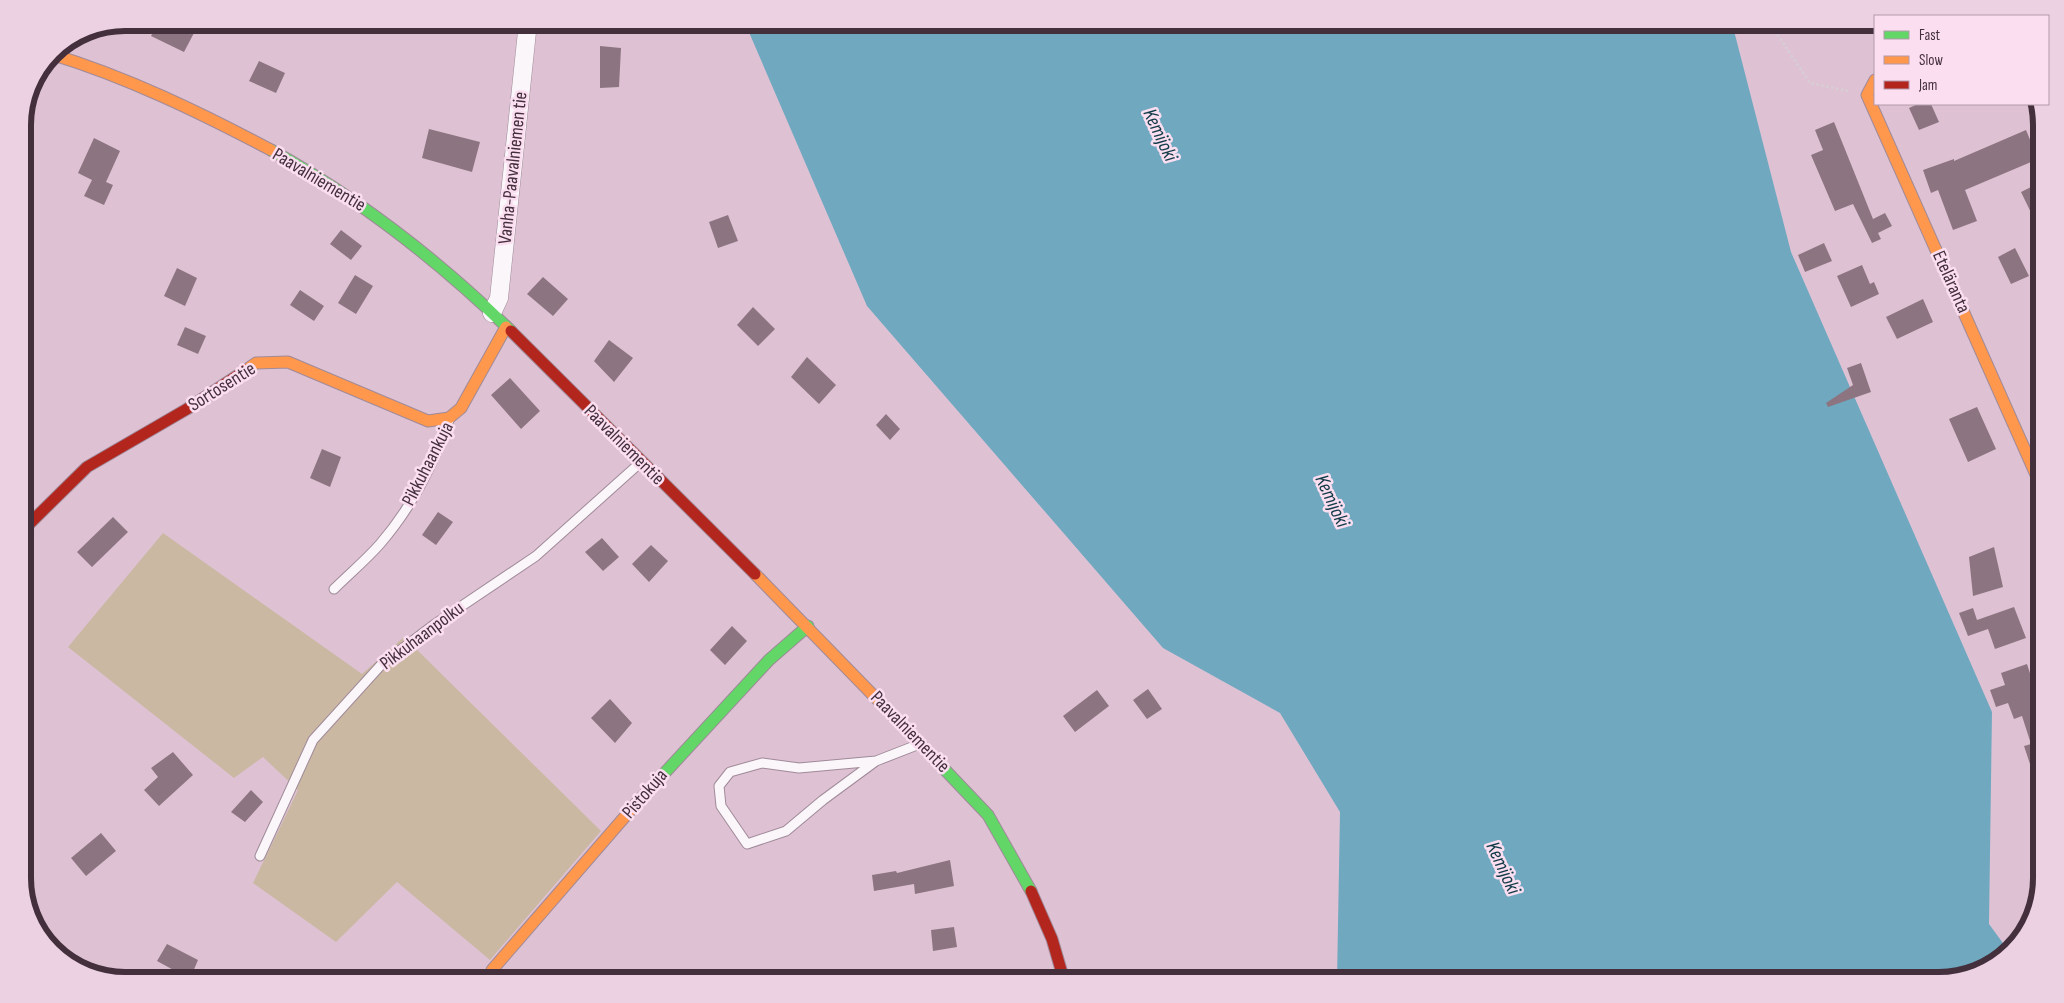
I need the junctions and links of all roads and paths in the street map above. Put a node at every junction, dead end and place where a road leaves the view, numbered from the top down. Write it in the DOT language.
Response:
graph roads {
  1 [pos="527,31"];
  2 [pos="1775,31"];
  3 [pos="63,55"];
  4 [pos="1874,82"];
  5 [pos="1867,94"];
  6 [pos="492,313"];
  7 [pos="506,327"];
  8 [pos="450,418"];
  9 [pos="641,462"];
  10 [pos="2033,464"];
  11 [pos="31,522"];
  12 [pos="334,590"];
  13 [pos="808,626"];
  14 [pos="922,743"];
  15 [pos="876,761"];
  16 [pos="260,856"];
  17 [pos="492,970"];
  18 [pos="1062,972"];
  1 -- 6 [label="street, Vanha-Paavalniemen tie"];
  2 -- 5 [label="path"];
  3 -- 6 [label="street, Paavalniementie"];
  4 -- 5 [label="street"];
  5 -- 10 [label="street, Eteläranta"];
  6 -- 7 [label="street, Paavalniementie"];
  7 -- 8 [label="street, Pikkuhaankuja"];
  7 -- 9 [label="street, Paavalniementie"];
  8 -- 11 [label="street, Sortosentie"];
  8 -- 12 [label="lane, Pikkuhaankuja"];
  9 -- 13 [label="street, Paavalniementie"];
  9 -- 16 [label="lane, Pikkuhaanpolku"];
  13 -- 14 [label="street, Paavalniementie"];
  13 -- 17 [label="street, Pistokuja"];
  14 -- 15 [label="lane"];
  14 -- 18 [label="street, Paavalniementie"];
  15 -- 15 [label="lane"];
}
